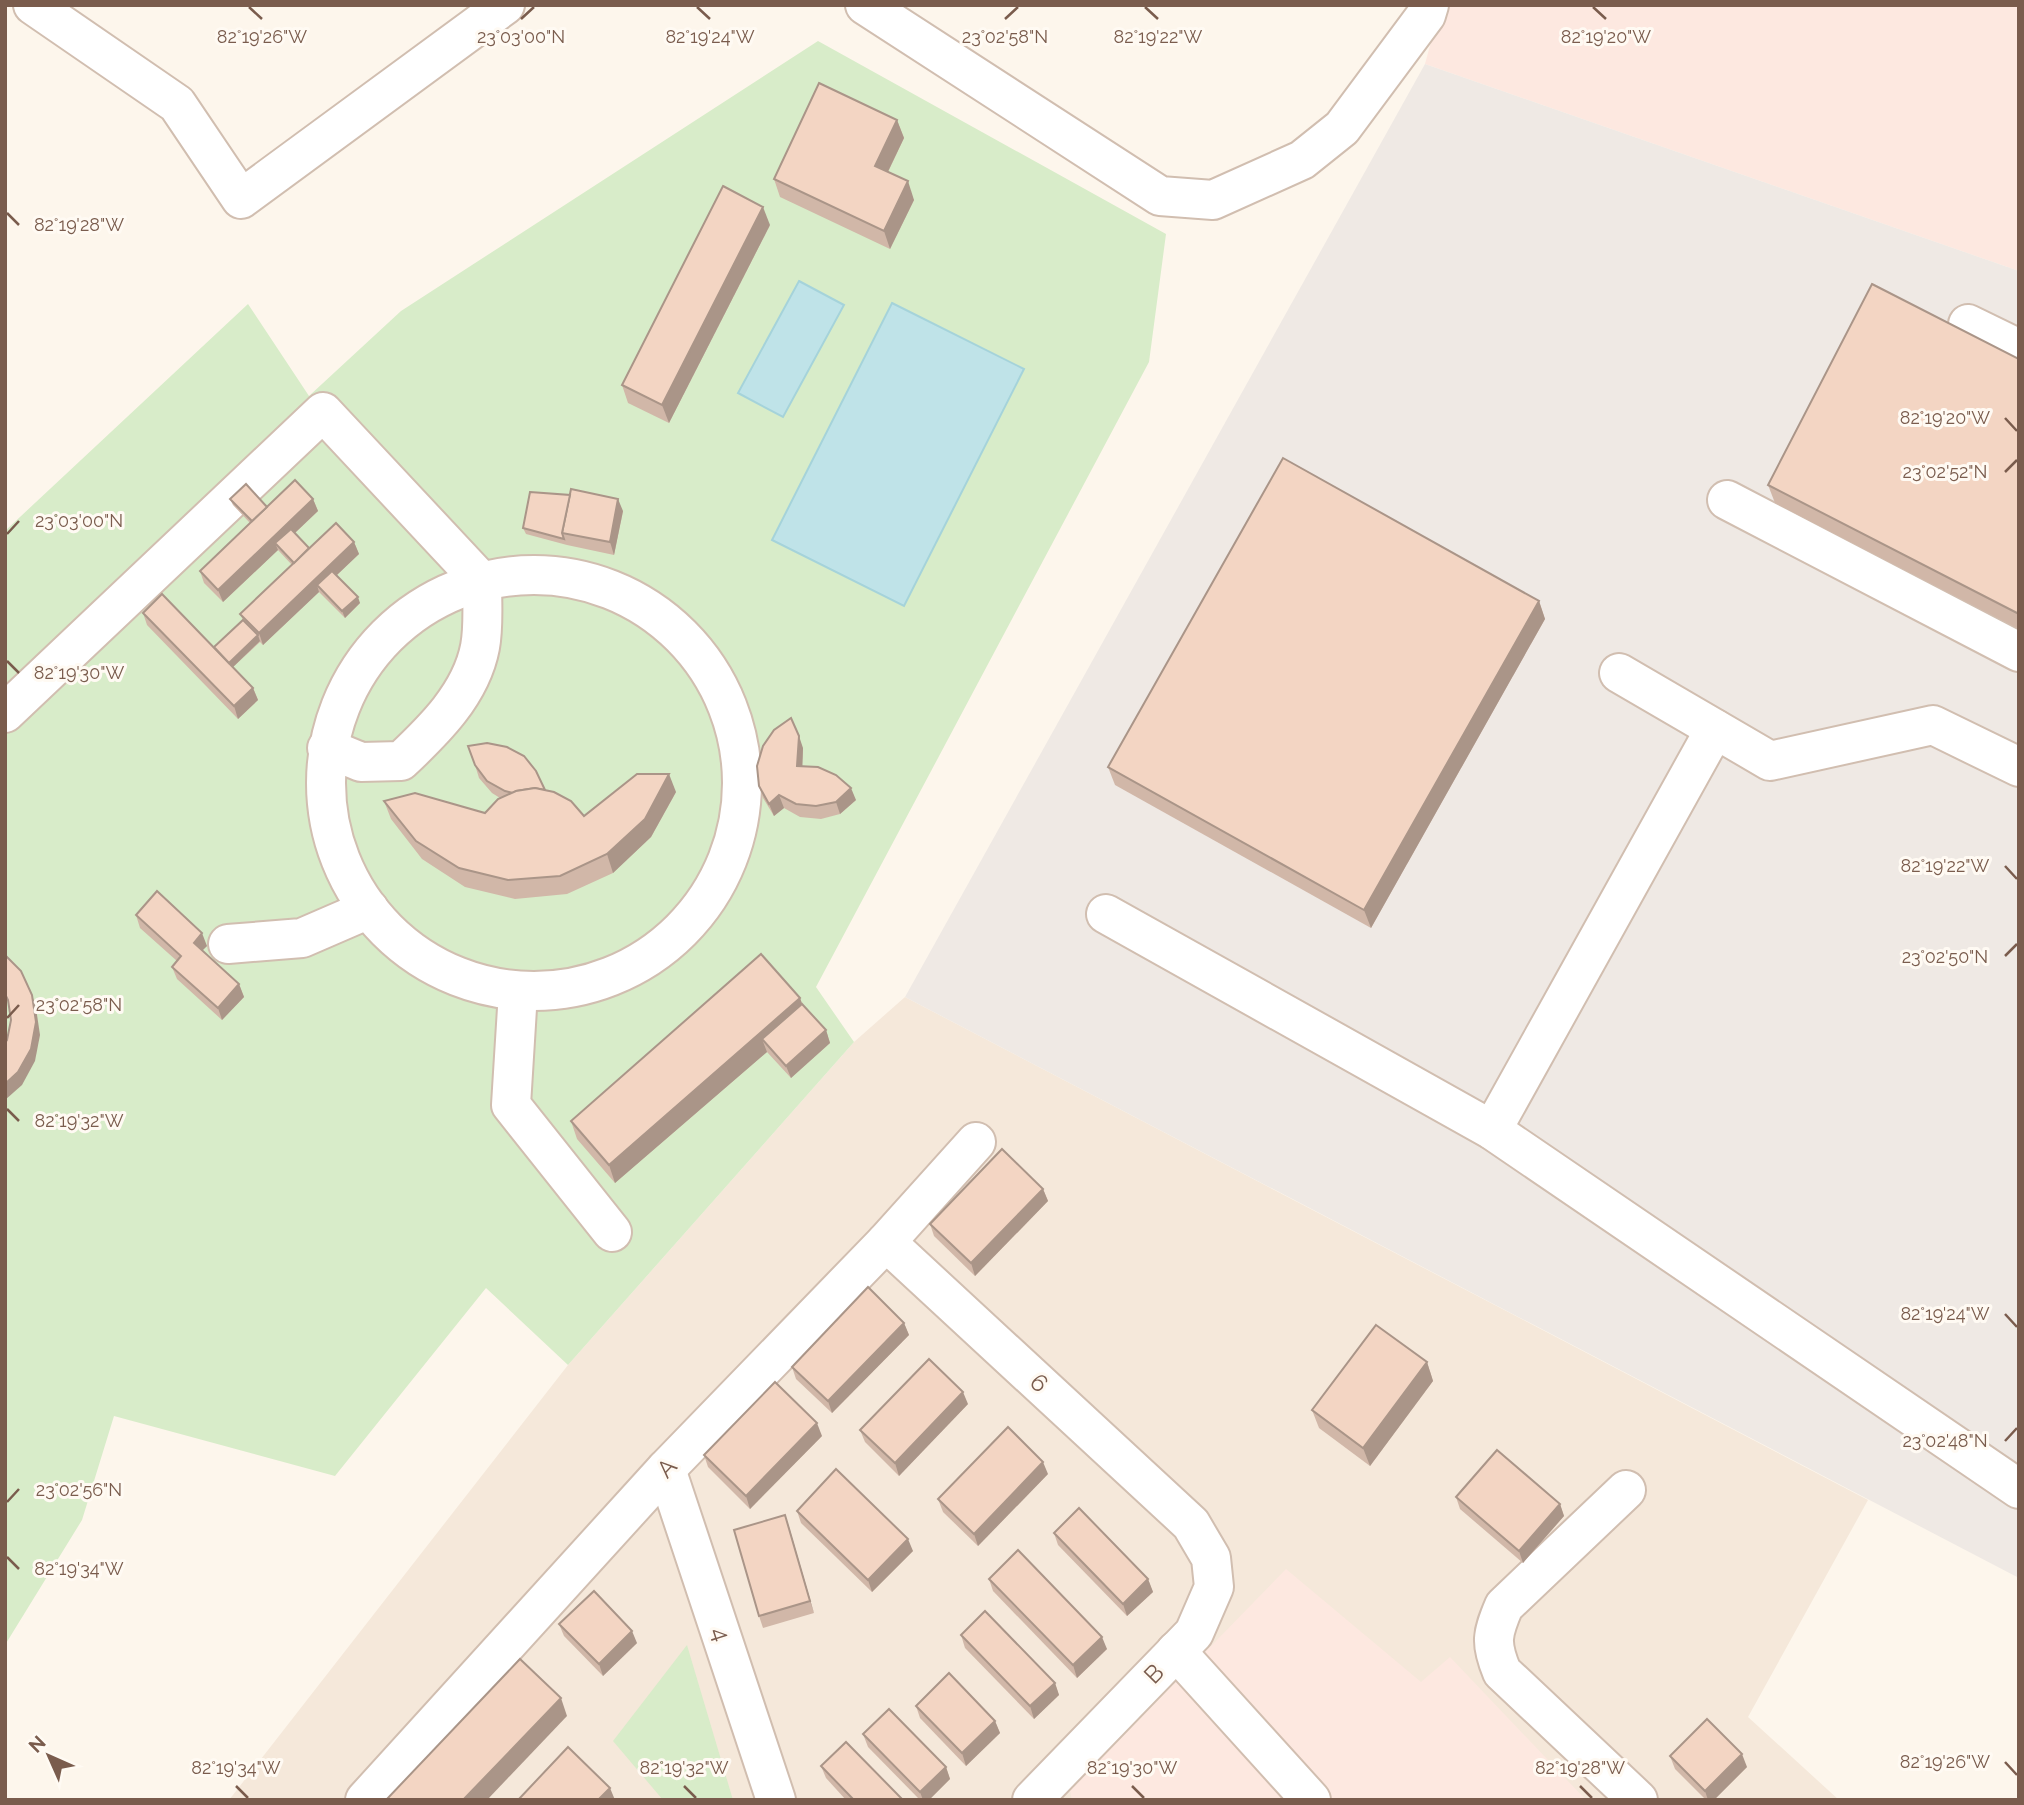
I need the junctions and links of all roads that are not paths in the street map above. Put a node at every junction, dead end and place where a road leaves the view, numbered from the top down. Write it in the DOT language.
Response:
graph roads {
  1 [pos="33,5"];
  2 [pos="505,5"];
  3 [pos="865,5"];
  4 [pos="1429,5"];
  5 [pos="1968,324"];
  6 [pos="2019,349"];
  7 [pos="1727,500"];
  8 [pos="482,582"];
  9 [pos="2019,652"];
  10 [pos="1619,673"];
  11 [pos="5,713"];
  12 [pos="1715,729"];
  13 [pos="327,748"];
  14 [pos="2019,767"];
  15 [pos="369,909"];
  16 [pos="1106,914"];
  17 [pos="228,944"];
  18 [pos="518,992"];
  19 [pos="1492,1130"];
  20 [pos="976,1142"];
  21 [pos="612,1232"];
  22 [pos="886,1242"];
  23 [pos="666,1469"];
  24 [pos="2019,1489"];
  25 [pos="1626,1490"];
  26 [pos="1191,1524"];
  27 [pos="1176,1651"];
  28 [pos="365,1800"];
  29 [pos="776,1800"];
  30 [pos="1032,1800"];
  31 [pos="1311,1800"];
  32 [pos="1638,1800"];
  1 -- 2 [label="street"];
  3 -- 4 [label="street"];
  5 -- 6 [label="street"];
  7 -- 9 [label="street"];
  8 -- 11 [label="street"];
  8 -- 13 [label="street"];
  8 -- 13 [label="street"];
  8 -- 18 [label="street"];
  10 -- 12 [label="street"];
  12 -- 14 [label="street"];
  12 -- 19 [label="street"];
  13 -- 15 [label="street"];
  15 -- 17 [label="street"];
  15 -- 18 [label="street"];
  16 -- 19 [label="street"];
  18 -- 21 [label="street"];
  19 -- 24 [label="street"];
  20 -- 22 [label="street, A"];
  22 -- 23 [label="street, A"];
  22 -- 26 [label="street, 6"];
  23 -- 28 [label="street, A"];
  23 -- 29 [label="street, 4"];
  25 -- 32 [label="street"];
  26 -- 27 [label="street, B"];
  27 -- 30 [label="street, B"];
  27 -- 31 [label="street"];
}
